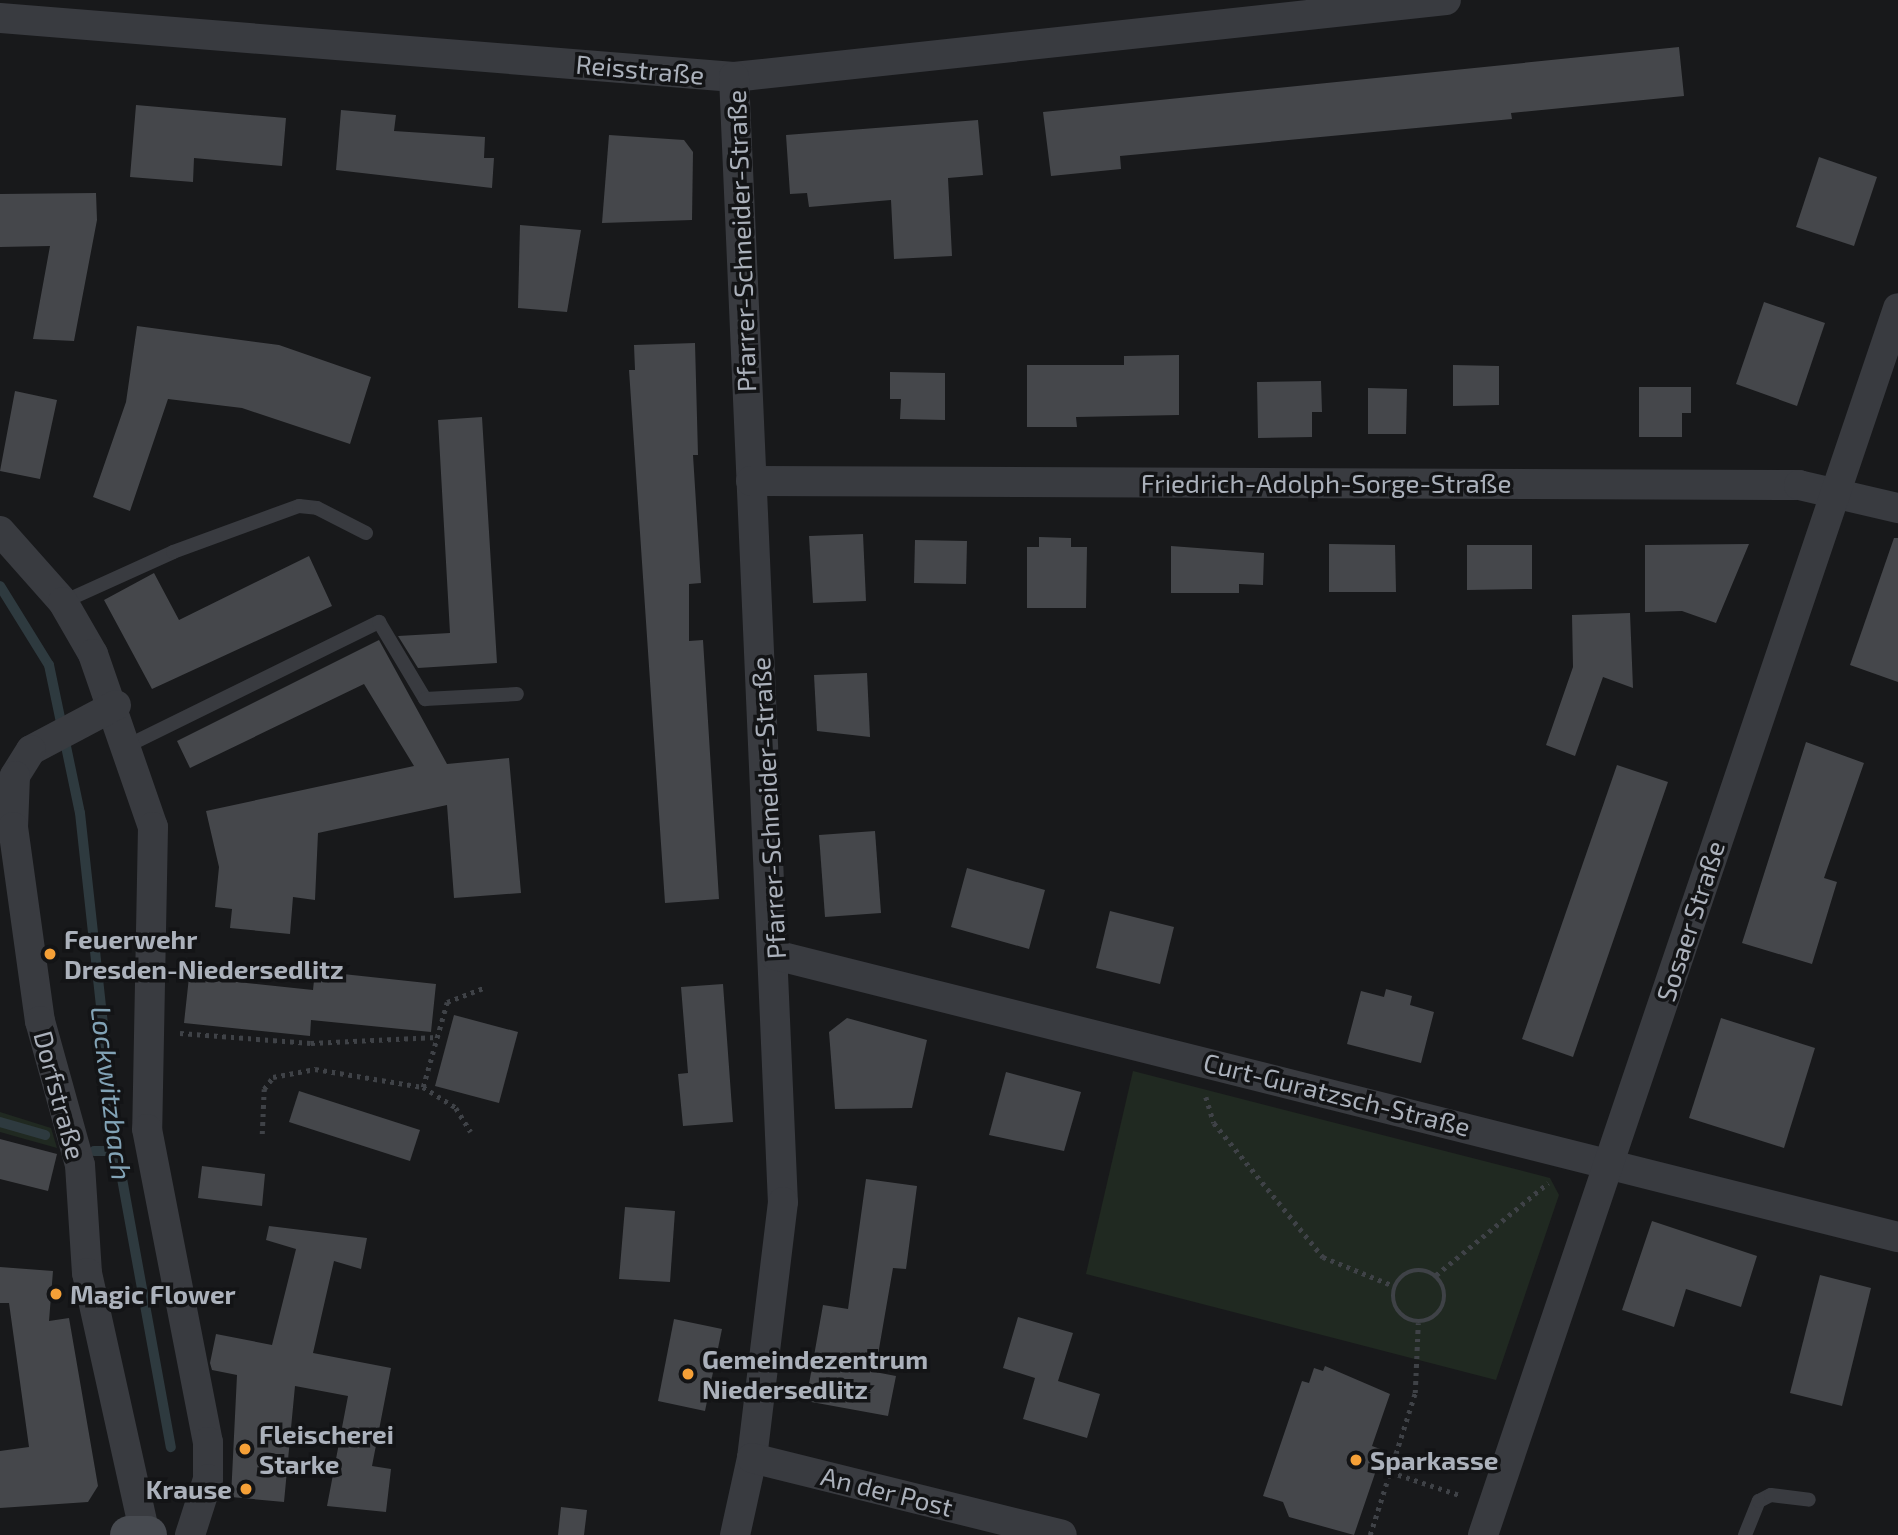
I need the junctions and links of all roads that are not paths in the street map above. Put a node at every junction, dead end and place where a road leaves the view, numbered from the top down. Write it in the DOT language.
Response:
graph roads {
  1 [pos="1446,0"];
  2 [pos="0,18"];
  3 [pos="734,77"];
  4 [pos="1898,308"];
  5 [pos="751,481"];
  6 [pos="1836,492"];
  7 [pos="1898,508"];
  8 [pos="0,531"];
  9 [pos="366,533"];
  10 [pos="63,602"];
  11 [pos="517,695"];
  12 [pos="116,705"];
  13 [pos="130,745"];
  14 [pos="775,955"];
  15 [pos="1610,1162"];
  16 [pos="1898,1237"];
  17 [pos="752,1458"];
  18 [pos="1809,1500"];
  19 [pos="129,1535"];
  20 [pos="146,1535"];
  21 [pos="190,1535"];
  22 [pos="735,1535"];
  23 [pos="1062,1535"];
  24 [pos="1483,1535"];
  25 [pos="1745,1535"];
  1 -- 3 [label="street, Reisstraße"];
  2 -- 3 [label="street, Reisstraße"];
  3 -- 5 [label="street, Pfarrer-Schneider-Straße"];
  4 -- 6 [label="street, Sosaer Straße"];
  5 -- 6 [label="street, Friedrich-Adolph-Sorge-Straße"];
  5 -- 14 [label="street, Pfarrer-Schneider-Straße"];
  6 -- 7 [label="street, Friedrich-Adolph-Sorge-Straße"];
  6 -- 15 [label="street, Sosaer Straße"];
  8 -- 10 [label="street"];
  9 -- 10 [label="lane"];
  10 -- 12 [label="street"];
  11 -- 13 [label="lane"];
  12 -- 13 [label="street"];
  12 -- 20 [label="street, Dorfstraße"];
  13 -- 21 [label="street"];
  14 -- 15 [label="street, Curt-Guratzsch-Straße"];
  14 -- 17 [label="street, Pfarrer-Schneider-Straße"];
  15 -- 16 [label="street, Curt-Guratzsch-Straße"];
  15 -- 24 [label="street, Sosaer Straße"];
  17 -- 22 [label="street, Pfarrer-Schneider-Straße"];
  17 -- 23 [label="street, An der Post"];
  18 -- 25 [label="lane"];
  19 -- 20 [label="street"];
}
